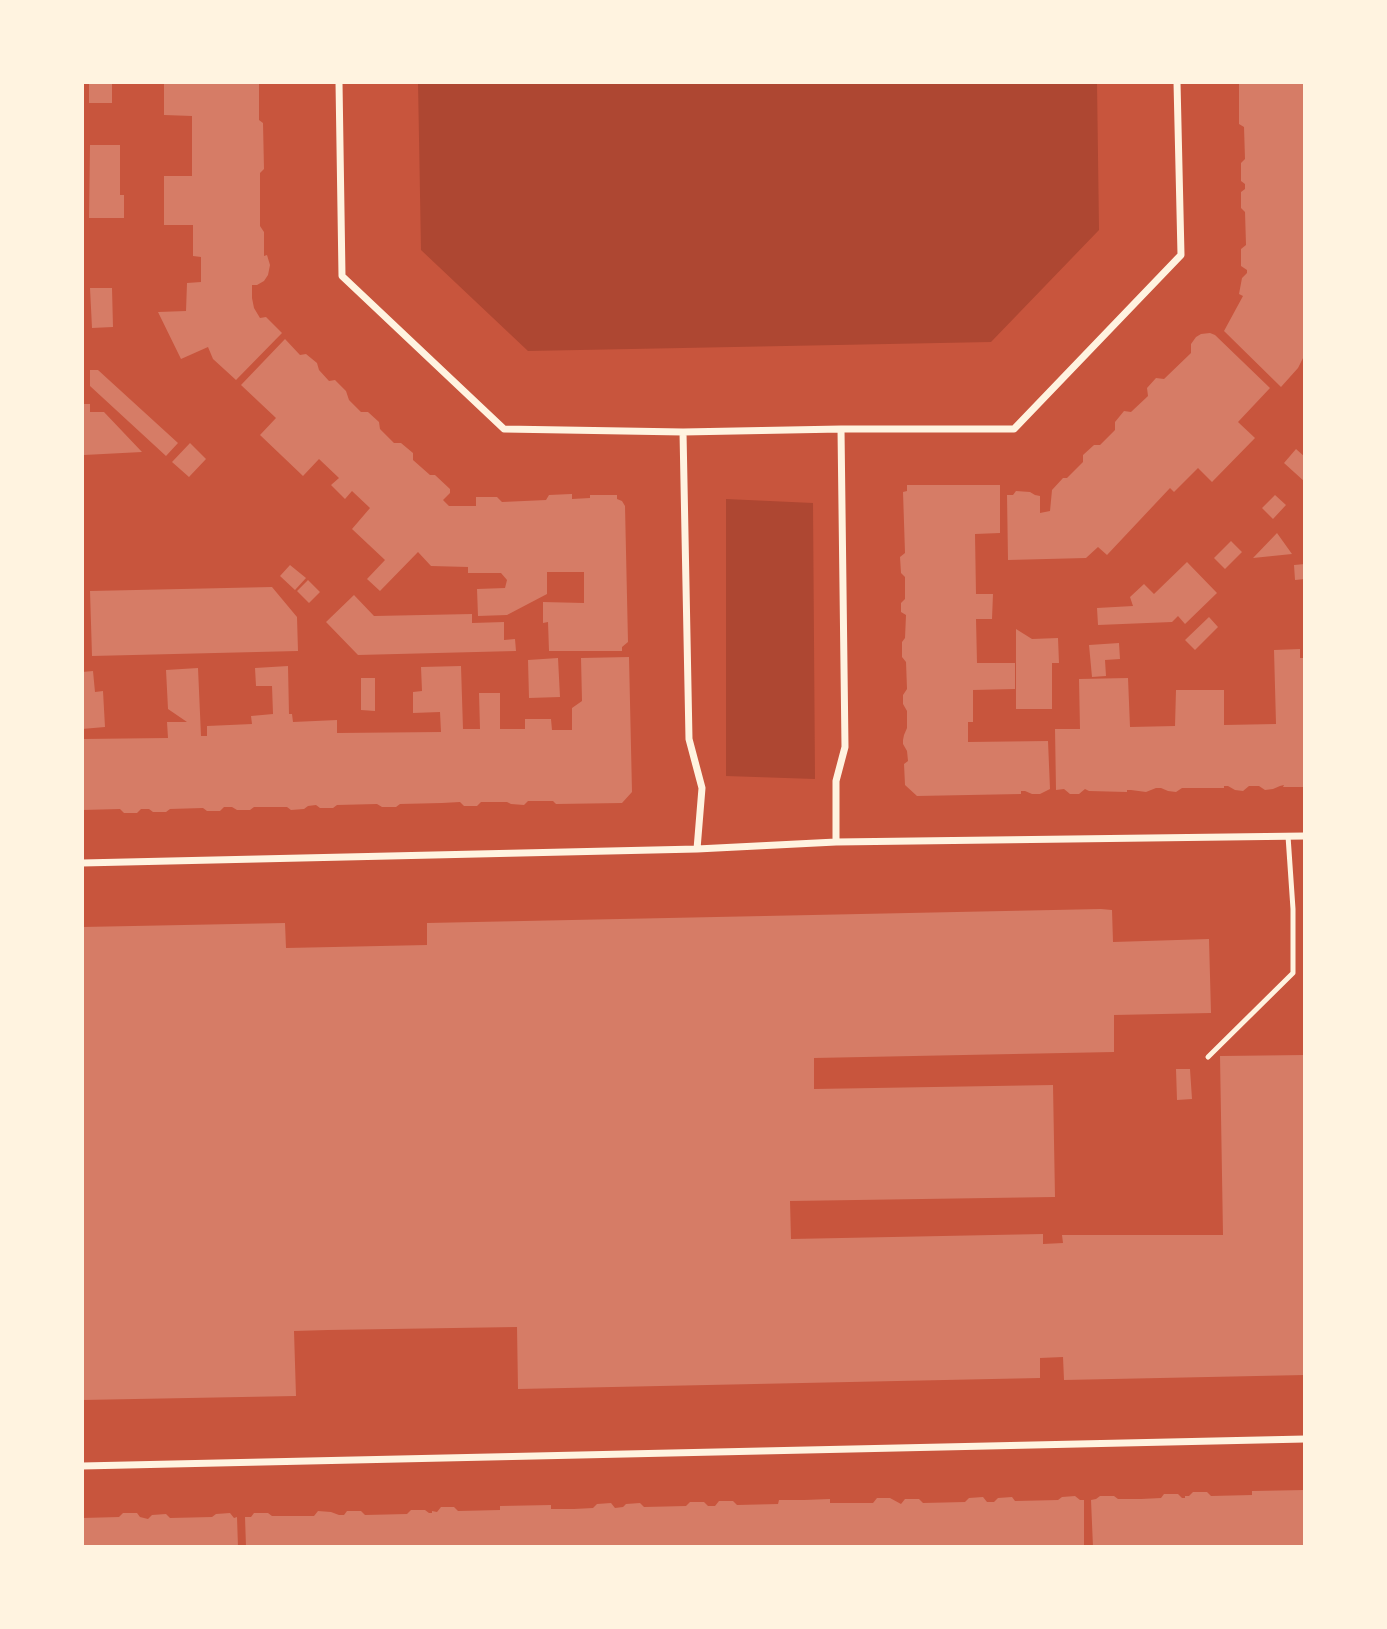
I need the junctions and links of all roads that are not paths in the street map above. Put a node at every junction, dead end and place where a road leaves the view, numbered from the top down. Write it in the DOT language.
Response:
graph roads {
  1 [pos="339,82"];
  2 [pos="1177,82"];
  3 [pos="841,429"];
  4 [pos="683,432"];
  5 [pos="1288,836"];
  6 [pos="1305,836"];
  7 [pos="836,842"];
  8 [pos="697,849"];
  9 [pos="82,863"];
  10 [pos="1208,1057"];
  11 [pos="1305,1439"];
  12 [pos="82,1466"];
  1 -- 4 [label="street"];
  2 -- 3 [label="street"];
  3 -- 4 [label="street"];
  3 -- 7 [label="street"];
  4 -- 8 [label="street"];
  5 -- 6 [label="street"];
  5 -- 7 [label="street"];
  5 -- 10 [label="lane"];
  7 -- 8 [label="street"];
  8 -- 9 [label="street"];
  11 -- 12 [label="street"];
}
